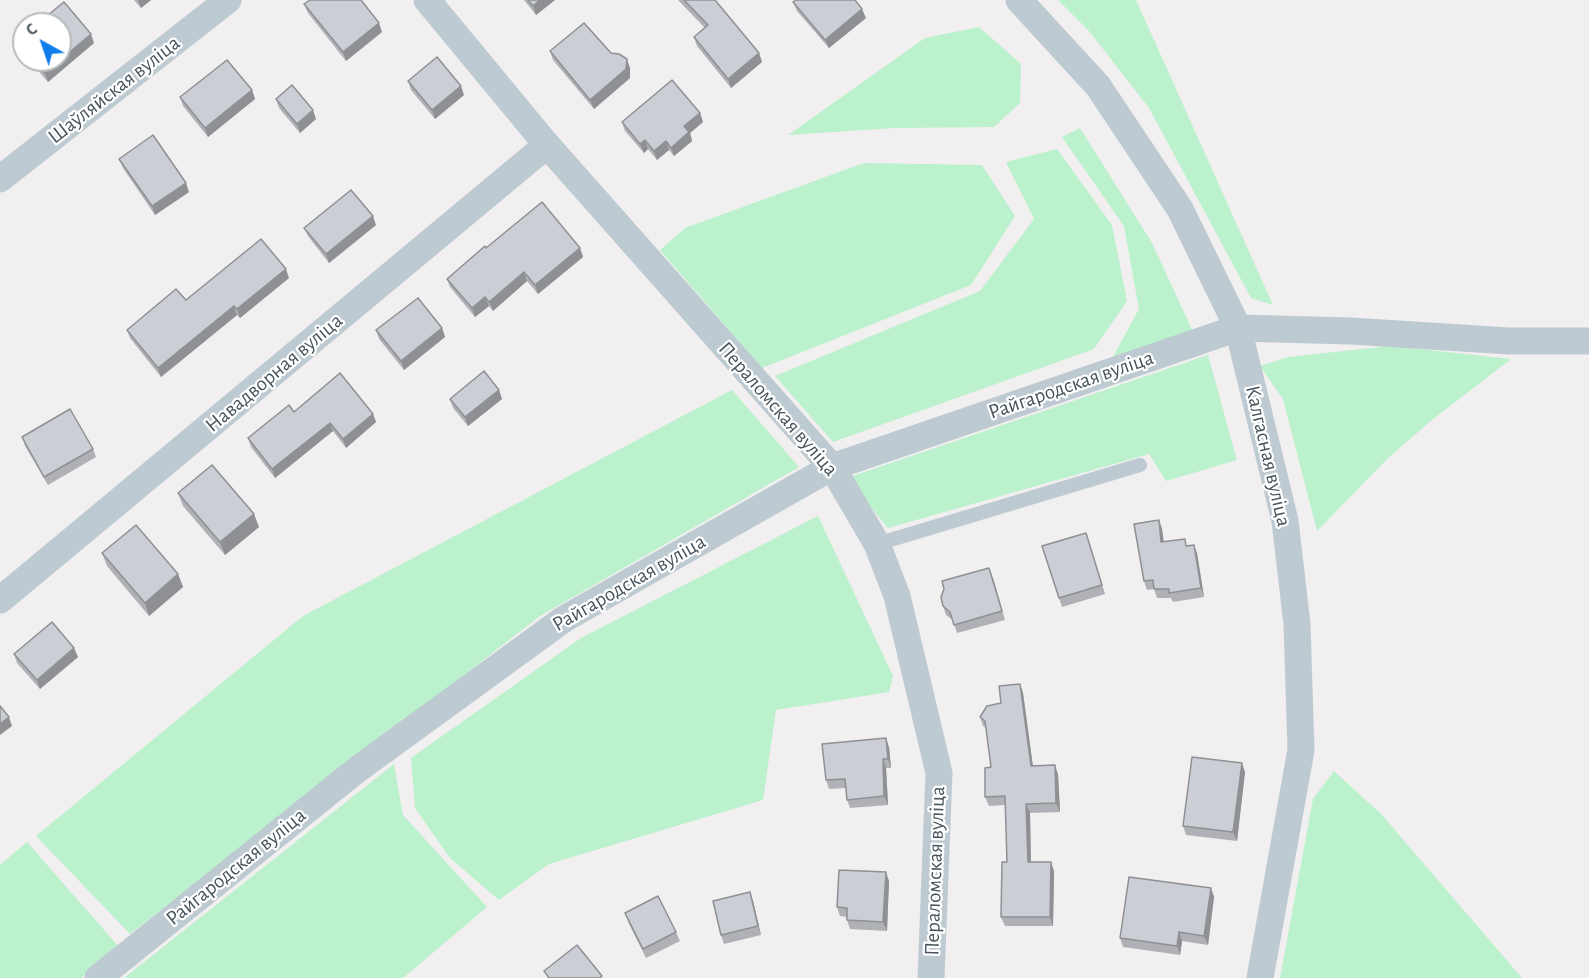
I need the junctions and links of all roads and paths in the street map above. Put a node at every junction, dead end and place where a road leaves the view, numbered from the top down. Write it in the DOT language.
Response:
graph roads {
  1 [pos="228,0"];
  2 [pos="427,0"];
  3 [pos="1020,0"];
  4 [pos="547,145"];
  5 [pos="0,179"];
  6 [pos="1238,328"];
  7 [pos="1589,341"];
  8 [pos="1140,465"];
  9 [pos="832,467"];
  10 [pos="877,544"];
  11 [pos="0,600"];
  12 [pos="98,978"];
  13 [pos="931,978"];
  14 [pos="1260,978"];
  1 -- 5 [label="street, Шаўляйская вуліца"];
  2 -- 4 [label="street, Пераломская вуліца"];
  3 -- 6 [label="street, Калгасная вуліца"];
  4 -- 9 [label="street, Пераломская вуліца"];
  4 -- 11 [label="street, Навадворная вуліца"];
  6 -- 7 [label="street"];
  6 -- 9 [label="street, Райгародская вуліца"];
  6 -- 14 [label="street, Калгасная вуліца"];
  8 -- 10 [label="lane"];
  9 -- 10 [label="street, Пераломская вуліца"];
  9 -- 12 [label="street, Райгародская вуліца"];
  10 -- 13 [label="street, Пераломская вуліца"];
}
